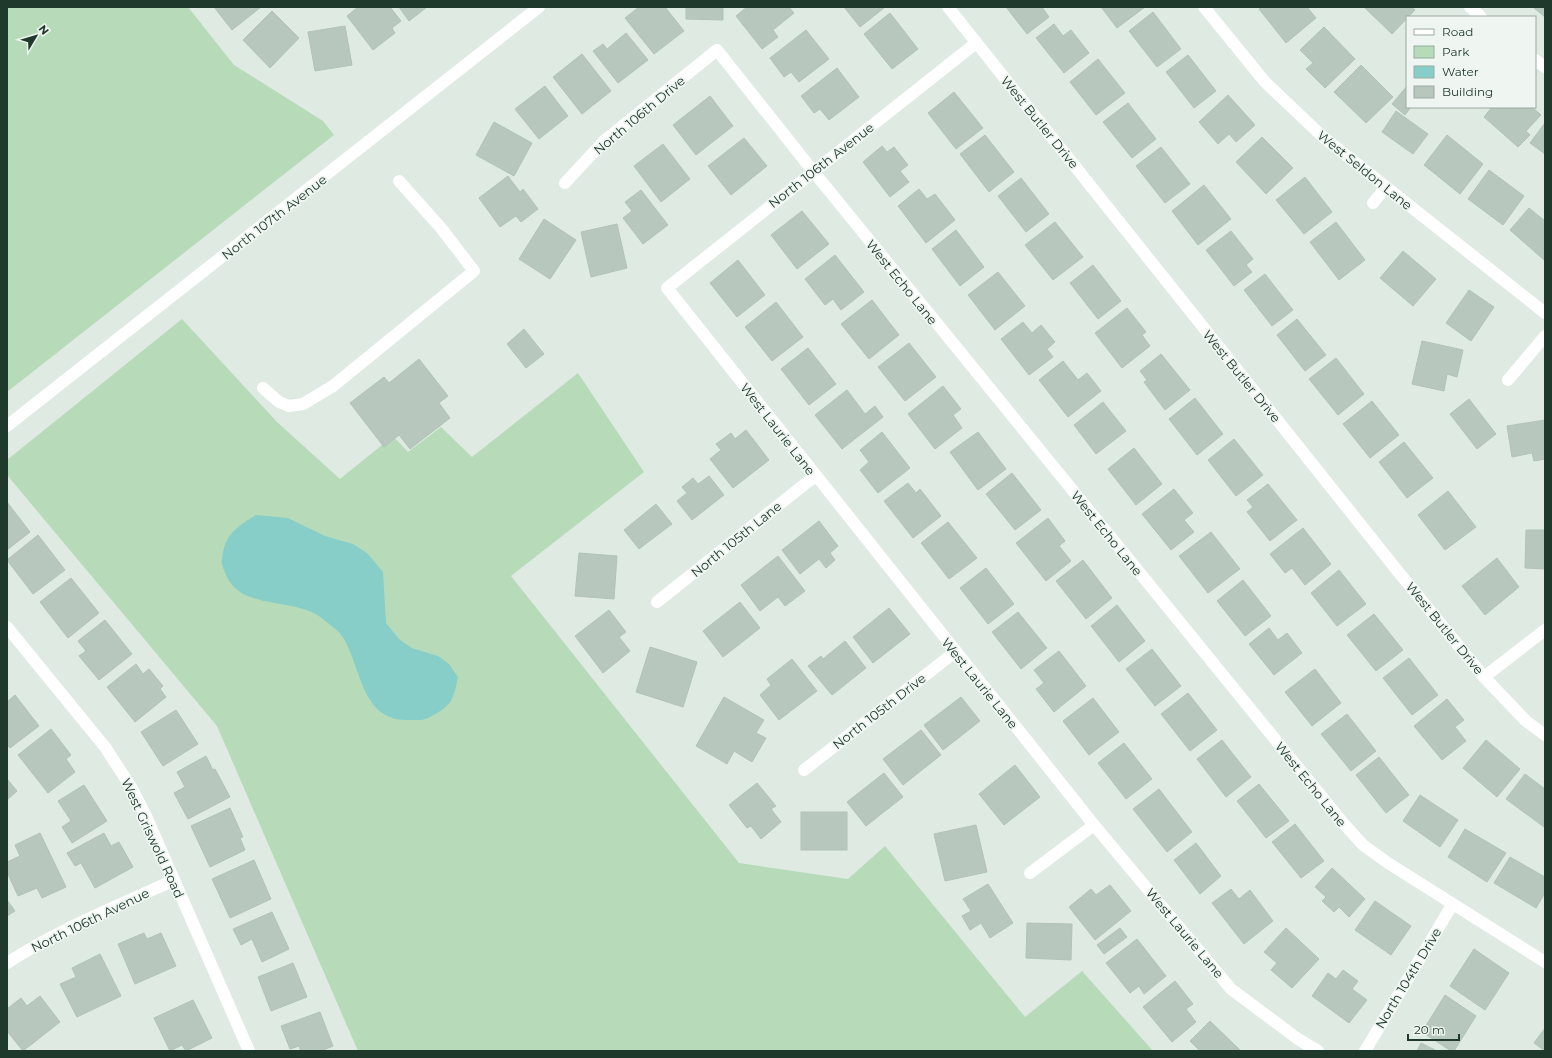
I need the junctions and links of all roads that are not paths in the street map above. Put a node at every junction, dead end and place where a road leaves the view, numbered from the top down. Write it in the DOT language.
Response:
graph roads {
  1 [pos="539,7"];
  2 [pos="948,7"];
  3 [pos="1204,7"];
  4 [pos="1470,7"];
  5 [pos="1480,16"];
  6 [pos="976,43"];
  7 [pos="717,50"];
  8 [pos="1536,61"];
  9 [pos="1545,67"];
  10 [pos="813,171"];
  11 [pos="399,181"];
  12 [pos="565,183"];
  13 [pos="1386,187"];
  14 [pos="1373,203"];
  15 [pos="668,288"];
  16 [pos="1545,313"];
  17 [pos="1545,336"];
  18 [pos="1508,380"];
  19 [pos="263,388"];
  20 [pos="7,426"];
  21 [pos="815,476"];
  22 [pos="657,602"];
  23 [pos="7,626"];
  24 [pos="1545,630"];
  25 [pos="955,652"];
  26 [pos="1484,677"];
  27 [pos="1545,735"];
  28 [pos="804,770"];
  29 [pos="1094,825"];
  30 [pos="1030,873"];
  31 [pos="174,880"];
  32 [pos="1452,905"];
  33 [pos="1545,962"];
  34 [pos="7,963"];
  35 [pos="249,1051"];
  36 [pos="1318,1051"];
  37 [pos="1365,1051"];
  1 -- 20 [label="street, North 107th Avenue"];
  2 -- 6 [label="street, West Butler Drive"];
  3 -- 13 [label="street, West Seldon Lane"];
  4 -- 5 [label="street"];
  6 -- 10 [label="street, North 106th Avenue"];
  6 -- 26 [label="street, West Butler Drive"];
  7 -- 10 [label="street, West Echo Lane"];
  7 -- 12 [label="street, North 106th Drive"];
  8 -- 9 [label="street"];
  10 -- 15 [label="street, North 106th Avenue"];
  10 -- 32 [label="street, West Echo Lane"];
  11 -- 19 [label="street"];
  13 -- 14 [label="street"];
  13 -- 16 [label="street, West Seldon Lane"];
  15 -- 21 [label="street, West Laurie Lane"];
  17 -- 18 [label="street"];
  21 -- 22 [label="street, North 105th Lane"];
  21 -- 25 [label="street, West Laurie Lane"];
  23 -- 31 [label="street, West Griswold Road"];
  24 -- 26 [label="street"];
  25 -- 28 [label="street, North 105th Drive"];
  25 -- 29 [label="street, West Laurie Lane"];
  26 -- 27 [label="street, West Butler Drive"];
  29 -- 30 [label="street"];
  29 -- 36 [label="street, West Laurie Lane"];
  31 -- 34 [label="street, North 106th Avenue"];
  31 -- 35 [label="street, West Griswold Road"];
  32 -- 33 [label="street, West Echo Lane"];
  32 -- 37 [label="street, North 104th Drive"];
}
